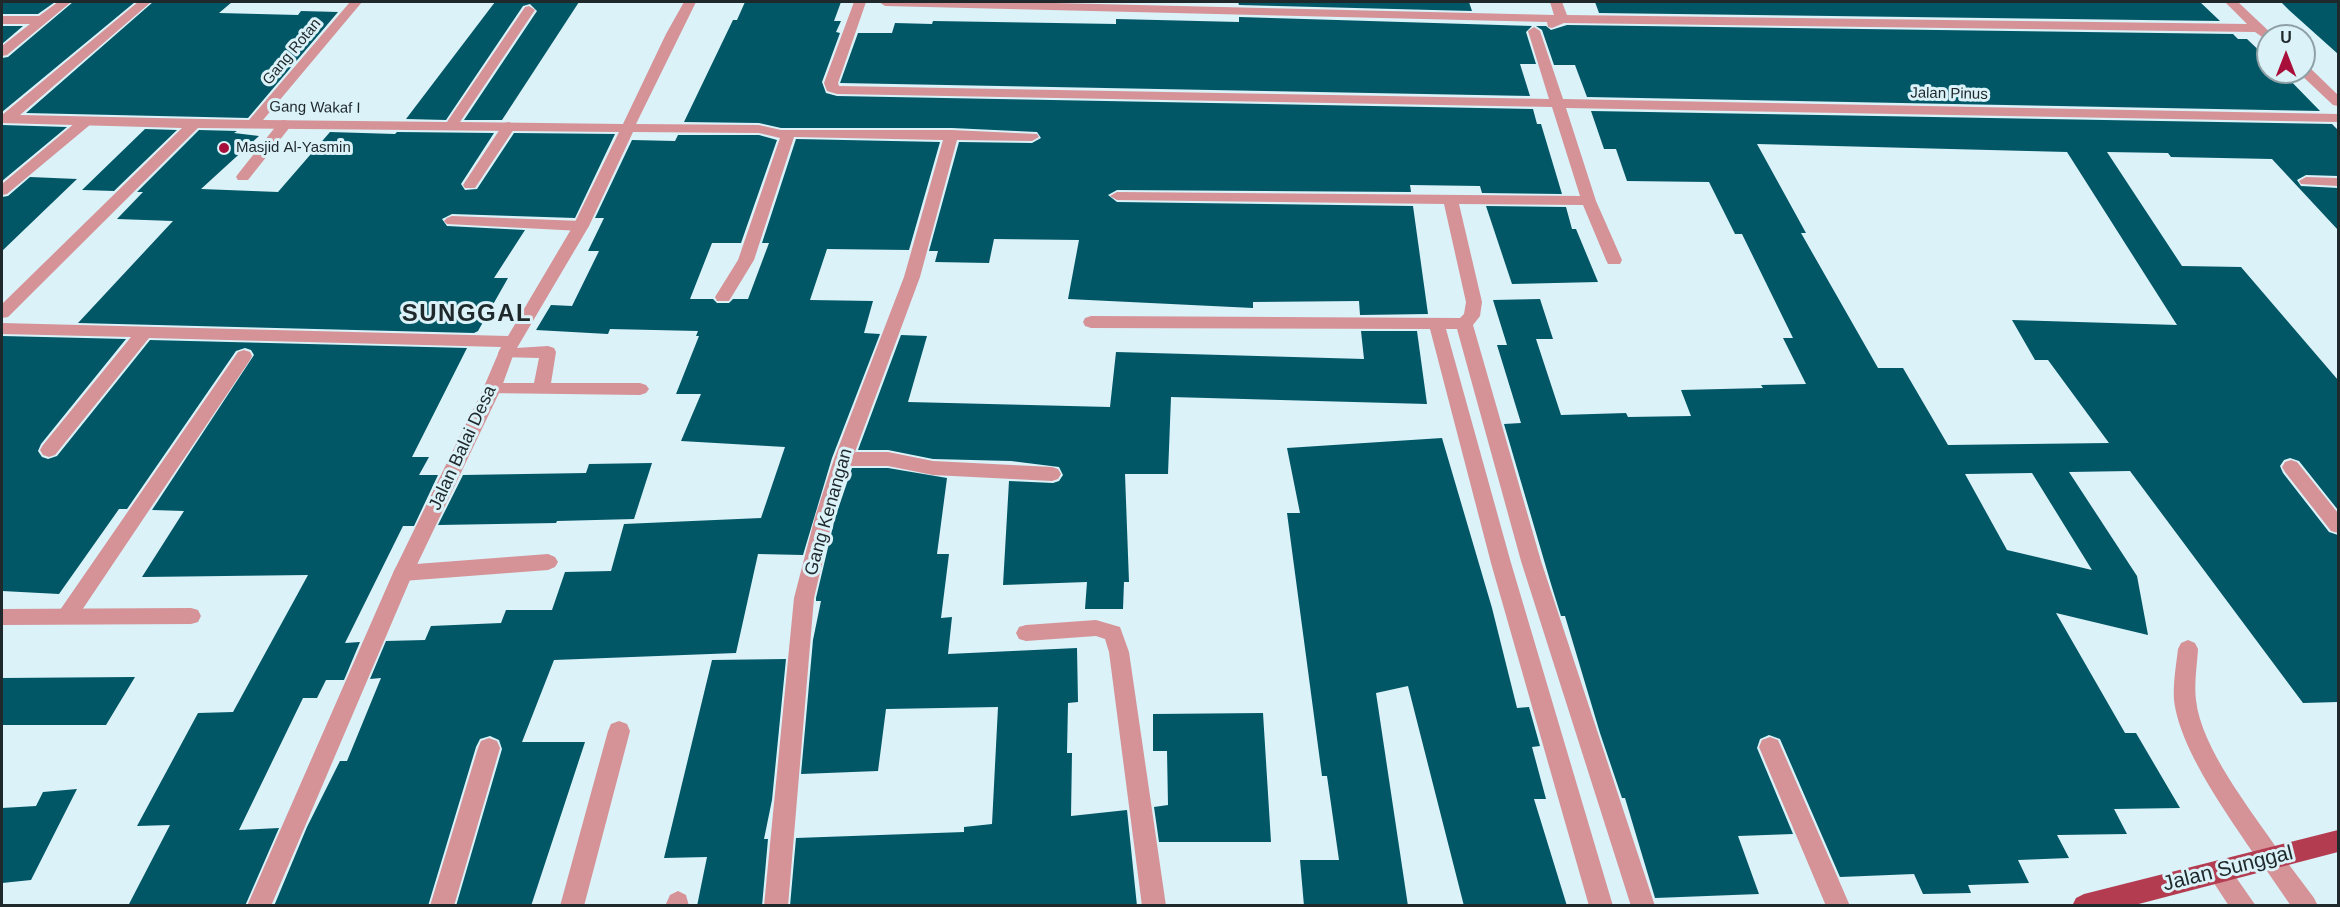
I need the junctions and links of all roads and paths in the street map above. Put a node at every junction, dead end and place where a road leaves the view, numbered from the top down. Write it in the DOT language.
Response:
graph roads {
  1 [pos="65,2"];
  2 [pos="145,2"];
  3 [pos="356,2"];
  4 [pos="690,2"];
  5 [pos="860,2"];
  6 [pos="885,2"];
  7 [pos="1488,2"];
  8 [pos="1556,2"];
  9 [pos="2231,2"];
  10 [pos="529,10"];
  11 [pos="1492,18"];
  12 [pos="1562,19"];
  13 [pos="2,20"];
  14 [pos="41,20"];
  15 [pos="2256,26"];
  16 [pos="2256,28"];
  17 [pos="1534,31"];
  18 [pos="2,52"];
  19 [pos="2316,81"];
  20 [pos="2338,102"];
  21 [pos="1559,103"];
  22 [pos="2338,118"];
  23 [pos="4,119"];
  24 [pos="86,121"];
  25 [pos="194,124"];
  26 [pos="253,124"];
  27 [pos="285,124"];
  28 [pos="451,126"];
  29 [pos="508,126"];
  30 [pos="627,127"];
  31 [pos="784,133"];
  32 [pos="952,134"];
  33 [pos="1032,137"];
  34 [pos="243,177"];
  35 [pos="2307,181"];
  36 [pos="2338,182"];
  37 [pos="471,185"];
  38 [pos="2,191"];
  39 [pos="1117,196"];
  40 [pos="1450,199"];
  41 [pos="1589,201"];
  42 [pos="452,221"];
  43 [pos="581,226"];
  44 [pos="1614,260"];
  45 [pos="723,297"];
  46 [pos="2,314"];
  47 [pos="1090,322"];
  48 [pos="1464,324"];
  49 [pos="1437,326"];
  50 [pos="2,328"];
  51 [pos="144,332"];
  52 [pos="509,347"];
  53 [pos="244,356"];
  54 [pos="542,388"];
  55 [pos="492,389"];
  56 [pos="640,389"];
  57 [pos="49,450"];
  58 [pos="843,459"];
  59 [pos="2291,467"];
  60 [pos="1052,474"];
  61 [pos="2338,526"];
  62 [pos="1531,561"];
  63 [pos="549,562"];
  64 [pos="1501,563"];
  65 [pos="404,573"];
  66 [pos="67,616"];
  67 [pos="191,616"];
  68 [pos="2,617"];
  69 [pos="1026,633"];
  70 [pos="2188,649"];
  71 [pos="619,730"];
  72 [pos="1770,747"];
  73 [pos="489,748"];
  74 [pos="2338,841"];
  75 [pos="2270,858"];
  76 [pos="2218,871"];
  77 [pos="2128,900"];
  78 [pos="259,906"];
  79 [pos="442,906"];
  80 [pos="572,906"];
  81 [pos="776,906"];
  82 [pos="1154,906"];
  83 [pos="1601,906"];
  84 [pos="1643,906"];
  85 [pos="1838,906"];
  86 [pos="2084,906"];
  87 [pos="2244,906"];
  88 [pos="2306,906"];
  1 -- 14 [label="street"];
  2 -- 23 [label="street"];
  3 -- 26 [label="street, Gang Rotan"];
  4 -- 30 [label="street, Jalan Balai Desa"];
  5 -- 21 [label="street, Jalan Pinus"];
  6 -- 11 [label="street"];
  7 -- 11 [label="street"];
  8 -- 12 [label="street"];
  9 -- 15 [label="street"];
  10 -- 28 [label="street"];
  11 -- 12 [label="street"];
  11 -- 17 [label="street"];
  12 -- 16 [label="street"];
  12 -- 17 [label="street"];
  13 -- 14 [label="street"];
  14 -- 18 [label="street"];
  17 -- 21 [label="street"];
  19 -- 20 [label="street"];
  21 -- 22 [label="street, Jalan Pinus"];
  21 -- 41 [label="street"];
  23 -- 24 [label="street, Gang Wakaf I"];
  24 -- 25 [label="street, Gang Wakaf I"];
  24 -- 38 [label="street"];
  25 -- 26 [label="street, Gang Wakaf I"];
  25 -- 46 [label="street"];
  26 -- 27 [label="street, Gang Wakaf I"];
  27 -- 28 [label="street, Gang Wakaf I"];
  27 -- 34 [label="street"];
  28 -- 29 [label="street, Gang Wakaf I"];
  29 -- 30 [label="street, Gang Wakaf I"];
  29 -- 37 [label="street"];
  30 -- 31 [label="street, Gang Wakaf I"];
  30 -- 43 [label="street, Jalan Balai Desa"];
  31 -- 32 [label="street, Gang Wakaf I"];
  31 -- 45 [label="street"];
  32 -- 33 [label="street, Gang Wakaf I"];
  32 -- 58 [label="street, Gang Kenangan"];
  35 -- 36 [label="street"];
  39 -- 40 [label="street"];
  40 -- 41 [label="street"];
  40 -- 48 [label="street"];
  41 -- 44 [label="street"];
  42 -- 43 [label="street"];
  43 -- 52 [label="street, Jalan Balai Desa"];
  47 -- 49 [label="street"];
  48 -- 49 [label="street"];
  48 -- 62 [label="street"];
  49 -- 64 [label="street"];
  50 -- 51 [label="street"];
  51 -- 52 [label="street"];
  51 -- 57 [label="street"];
  52 -- 54 [label="street"];
  52 -- 55 [label="street, Jalan Balai Desa"];
  53 -- 66 [label="street"];
  54 -- 55 [label="street"];
  54 -- 56 [label="street"];
  55 -- 65 [label="street, Jalan Balai Desa"];
  58 -- 60 [label="street"];
  58 -- 81 [label="street, Gang Kenangan"];
  59 -- 61 [label="street"];
  62 -- 64 [label="street"];
  62 -- 84 [label="street"];
  63 -- 65 [label="street"];
  64 -- 83 [label="street"];
  65 -- 78 [label="street, Jalan Balai Desa"];
  66 -- 67 [label="street"];
  66 -- 68 [label="street"];
  69 -- 82 [label="street"];
  70 -- 75 [label="street"];
  71 -- 80 [label="street"];
  72 -- 85 [label="street"];
  73 -- 79 [label="street"];
  74 -- 75 [label="main road, Jalan Sunggal"];
  75 -- 76 [label="main road, Jalan Sunggal"];
  75 -- 88 [label="street"];
  76 -- 77 [label="main road, Jalan Sunggal"];
  76 -- 87 [label="street"];
  77 -- 86 [label="main road, Jalan Sunggal"];
}
